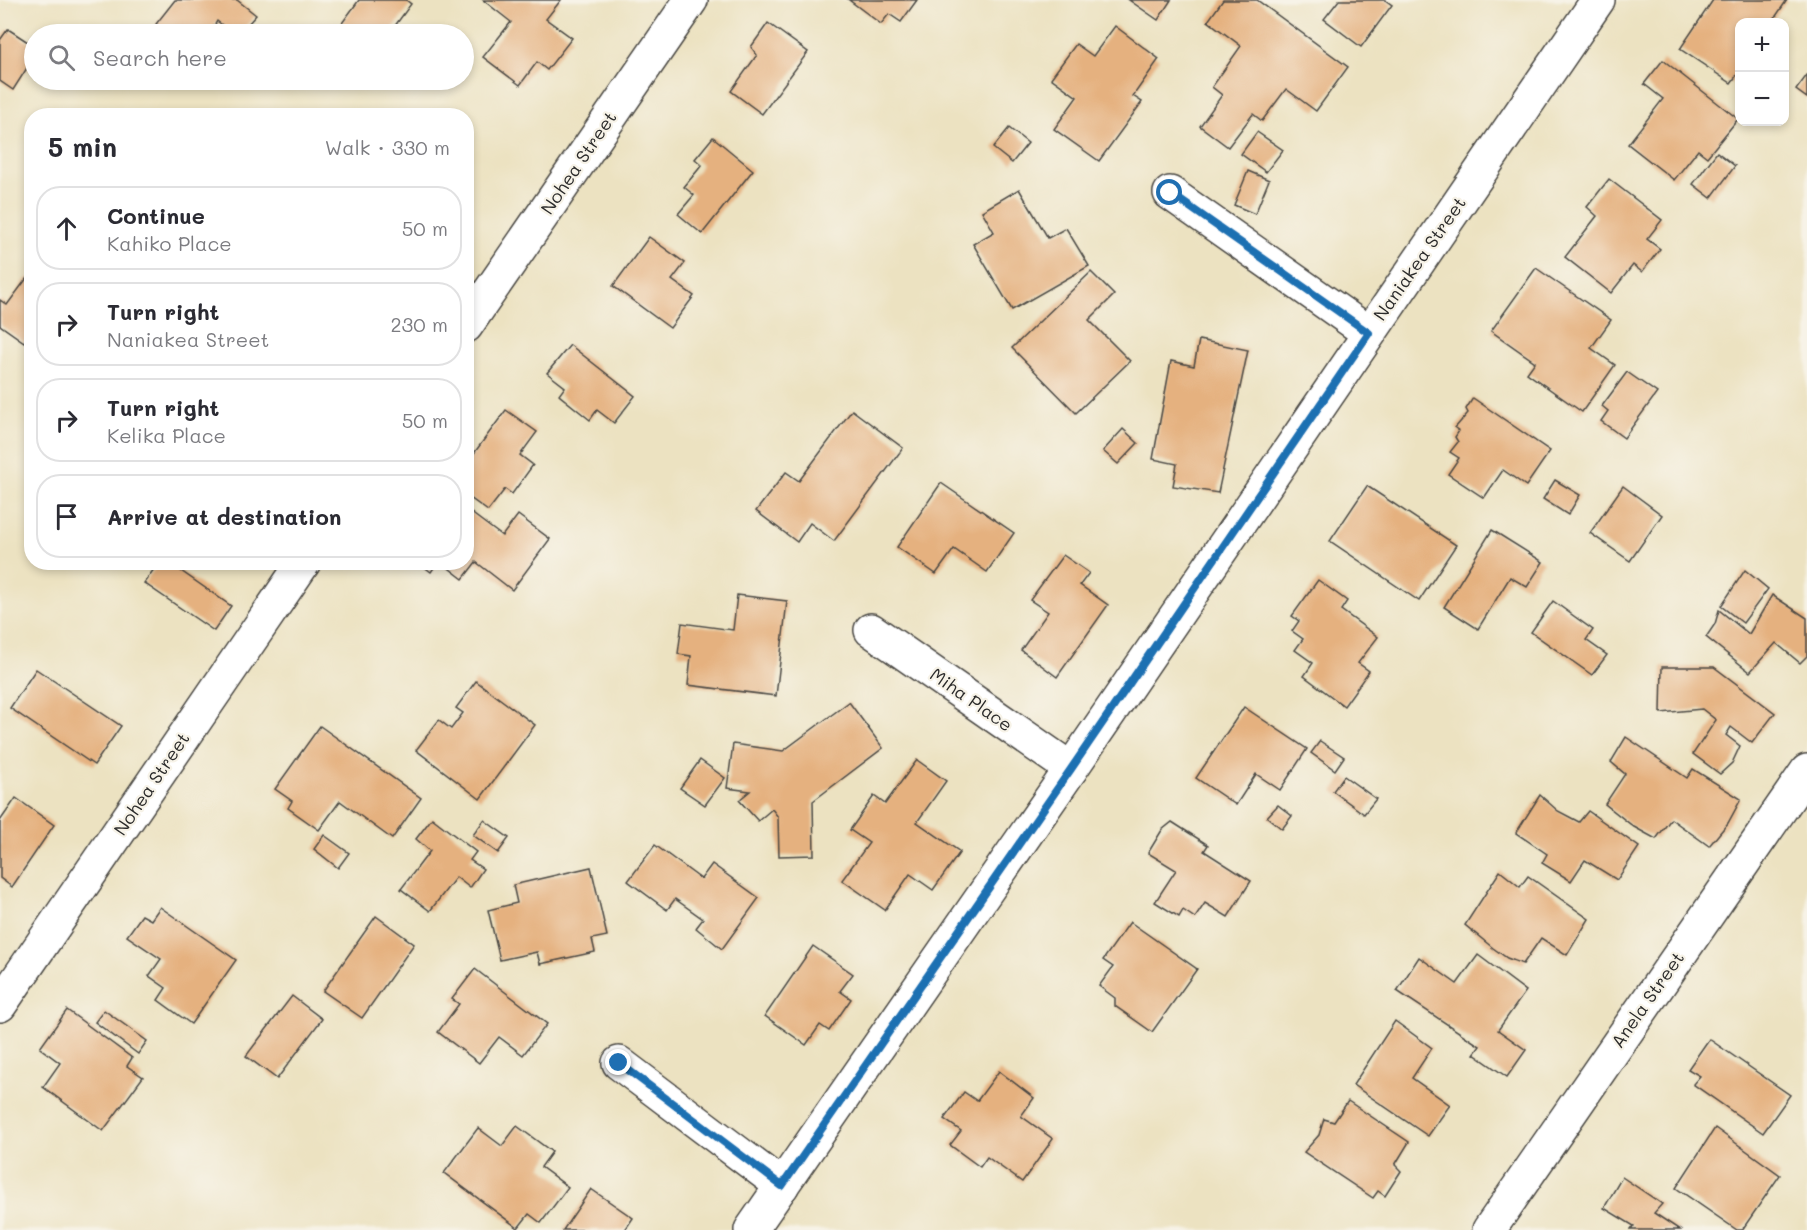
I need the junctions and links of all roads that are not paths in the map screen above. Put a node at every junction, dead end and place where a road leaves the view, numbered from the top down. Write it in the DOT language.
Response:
graph roads {
  1 [pos="691,0"];
  2 [pos="1598,0"];
  3 [pos="1170,193"];
  4 [pos="474,314"];
  5 [pos="1369,333"];
  6 [pos="299,570"];
  7 [pos="871,630"];
  8 [pos="1071,769"];
  9 [pos="1807,771"];
  10 [pos="0,1005"];
  11 [pos="619,1063"];
  12 [pos="782,1186"];
  13 [pos="751,1230"];
  14 [pos="1489,1230"];
  1 -- 4 [label="street, Nohea Street"];
  2 -- 5 [label="street, Naniakea Street"];
  3 -- 5 [label="street"];
  5 -- 8 [label="street, Naniakea Street"];
  6 -- 10 [label="street, Nohea Street"];
  7 -- 8 [label="street, Miha Place"];
  8 -- 12 [label="street, Naniakea Street"];
  9 -- 14 [label="street, Anela Street"];
  11 -- 12 [label="street"];
  12 -- 13 [label="street, Naniakea Street"];
}
